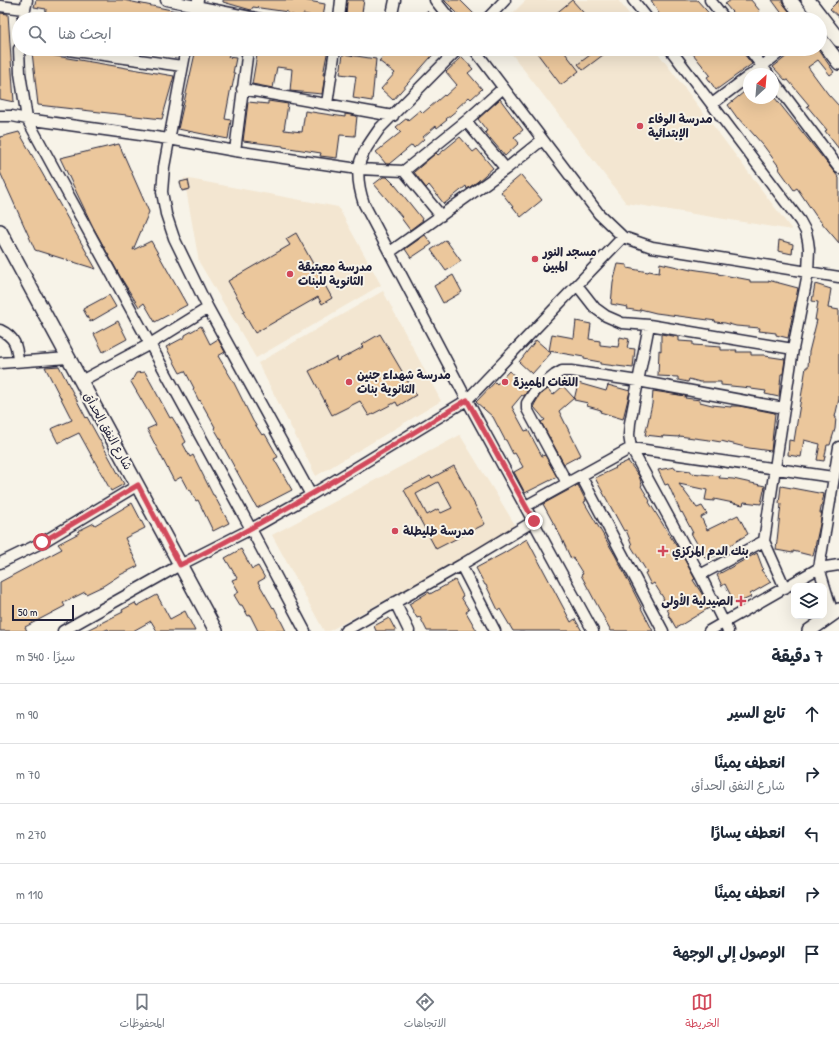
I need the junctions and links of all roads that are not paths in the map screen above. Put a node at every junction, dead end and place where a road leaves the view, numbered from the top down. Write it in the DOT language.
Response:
graph roads {
  1 [pos="166,0"];
  2 [pos="341,0"];
  3 [pos="395,0"];
  4 [pos="434,0"];
  5 [pos="505,0"];
  6 [pos="633,0"];
  7 [pos="710,0"];
  8 [pos="790,0"];
  9 [pos="808,0"];
  10 [pos="197,3"];
  11 [pos="0,6"];
  12 [pos="24,10"];
  13 [pos="232,12"];
  14 [pos="340,12"];
  15 [pos="392,12"];
  16 [pos="444,12"];
  17 [pos="494,12"];
  18 [pos="642,12"];
  19 [pos="719,12"];
  20 [pos="799,12"];
  21 [pos="817,12"];
  22 [pos="827,25"];
  23 [pos="839,40"];
  24 [pos="827,47"];
  25 [pos="20,56"];
  26 [pos="110,56"];
  27 [pos="184,56"];
  28 [pos="247,56"];
  29 [pos="334,56"];
  30 [pos="451,56"];
  31 [pos="479,56"];
  32 [pos="675,56"];
  33 [pos="754,56"];
  34 [pos="778,56"];
  35 [pos="839,63"];
  36 [pos="182,66"];
  37 [pos="763,68"];
  38 [pos="767,68"];
  39 [pos="743,81"];
  40 [pos="503,88"];
  41 [pos="779,88"];
  42 [pos="242,89"];
  43 [pos="327,104"];
  44 [pos="712,104"];
  45 [pos="0,116"];
  46 [pos="393,116"];
  47 [pos="27,119"];
  48 [pos="466,120"];
  49 [pos="168,139"];
  50 [pos="542,140"];
  51 [pos="235,151"];
  52 [pos="839,168"];
  53 [pos="506,169"];
  54 [pos="358,170"];
  55 [pos="404,170"];
  56 [pos="441,216"];
  57 [pos="1,234"];
  58 [pos="623,237"];
  59 [pos="390,252"];
  60 [pos="808,273"];
  61 [pos="837,275"];
  62 [pos="577,285"];
  63 [pos="208,308"];
  64 [pos="649,325"];
  65 [pos="0,330"];
  66 [pos="150,344"];
  67 [pos="793,349"];
  68 [pos="68,358"];
  69 [pos="18,361"];
  70 [pos="0,363"];
  71 [pos="81,381"];
  72 [pos="638,381"];
  73 [pos="467,400"];
  74 [pos="784,408"];
  75 [pos="839,447"];
  76 [pos="631,448"];
  77 [pos="774,468"];
  78 [pos="580,476"];
  79 [pos="833,477"];
  80 [pos="567,483"];
  81 [pos="138,485"];
  82 [pos="311,495"];
  83 [pos="526,506"];
  84 [pos="534,521"];
  85 [pos="251,529"];
  86 [pos="764,542"];
  87 [pos="0,563"];
  88 [pos="180,565"];
  89 [pos="461,565"];
  90 [pos="839,565"];
  91 [pos="819,568"];
  92 [pos="700,575"];
  93 [pos="785,588"];
  94 [pos="395,602"];
  95 [pos="836,612"];
  96 [pos="726,627"];
  97 [pos="351,629"];
  98 [pos="64,631"];
  99 [pos="216,631"];
  100 [pos="305,631"];
  101 [pos="409,631"];
  102 [pos="495,631"];
  103 [pos="593,631"];
  104 [pos="663,631"];
  105 [pos="709,631"];
  106 [pos="809,631"];
  1 -- 10 [label="street"];
  2 -- 14 [label="street"];
  3 -- 15 [label="street"];
  4 -- 16 [label="street"];
  5 -- 17 [label="street"];
  6 -- 18 [label="street"];
  7 -- 19 [label="street"];
  8 -- 20 [label="main road"];
  9 -- 21 [label="main road"];
  10 -- 13 [label="street"];
  11 -- 12 [label="street"];
  22 -- 23 [label="main road"];
  24 -- 35 [label="main road"];
  25 -- 47 [label="street"];
  26 -- 36 [label="street"];
  27 -- 36 [label="street"];
  28 -- 42 [label="street"];
  29 -- 43 [label="street"];
  30 -- 46 [label="street"];
  31 -- 40 [label="street"];
  32 -- 44 [label="street"];
  33 -- 37 [label="street"];
  34 -- 38 [label="street"];
  36 -- 49 [label="street"];
  39 -- 44 [label="street"];
  40 -- 48 [label="street"];
  40 -- 50 [label="street"];
  41 -- 52 [label="street"];
  42 -- 43 [label="street"];
  42 -- 51 [label="street"];
  43 -- 46 [label="street"];
  44 -- 60 [label="street"];
  45 -- 47 [label="street"];
  46 -- 54 [label="street"];
  47 -- 49 [label="street"];
  47 -- 66 [label="street"];
  48 -- 53 [label="street"];
  48 -- 55 [label="street"];
  49 -- 51 [label="street"];
  49 -- 63 [label="street"];
  50 -- 53 [label="street"];
  50 -- 58 [label="street"];
  51 -- 54 [label="street"];
  53 -- 56 [label="street"];
  54 -- 55 [label="street"];
  54 -- 59 [label="street"];
  55 -- 56 [label="street"];
  56 -- 59 [label="street"];
  57 -- 68 [label="main road, شارع النفق الحدأق"];
  58 -- 60 [label="street"];
  58 -- 62 [label="street"];
  59 -- 73 [label="street"];
  60 -- 61 [label="street"];
  60 -- 67 [label="street"];
  62 -- 64 [label="street"];
  62 -- 73 [label="street"];
  63 -- 66 [label="street"];
  63 -- 82 [label="street"];
  64 -- 67 [label="street"];
  64 -- 72 [label="street"];
  65 -- 69 [label="street"];
  66 -- 71 [label="street"];
  66 -- 85 [label="street"];
  67 -- 74 [label="street"];
  68 -- 69 [label="street"];
  68 -- 71 [label="main road, شارع النفق الحدأق"];
  69 -- 70 [label="street"];
  71 -- 81 [label="main road, شارع النفق الحدأق"];
  72 -- 74 [label="street"];
  72 -- 76 [label="street"];
  72 -- 80 [label="street"];
  73 -- 82 [label="street"];
  73 -- 83 [label="street"];
  74 -- 77 [label="street"];
  75 -- 79 [label="street"];
  76 -- 77 [label="street"];
  76 -- 78 [label="street"];
  76 -- 92 [label="street"];
  77 -- 79 [label="street"];
  77 -- 86 [label="street"];
  78 -- 80 [label="street"];
  78 -- 104 [label="street"];
  79 -- 91 [label="street"];
  80 -- 83 [label="street"];
  81 -- 87 [label="street"];
  81 -- 88 [label="main road, شارع النفق الحدأق"];
  82 -- 85 [label="street"];
  83 -- 84 [label="street"];
  84 -- 89 [label="street"];
  84 -- 103 [label="street"];
  85 -- 88 [label="street"];
  85 -- 100 [label="street"];
  86 -- 92 [label="street"];
  86 -- 93 [label="street"];
  88 -- 98 [label="street"];
  88 -- 99 [label="main road, شارع النفق الحدأق"];
  89 -- 94 [label="street"];
  89 -- 102 [label="street"];
  90 -- 91 [label="street"];
  91 -- 93 [label="street"];
  91 -- 95 [label="street"];
  92 -- 96 [label="street"];
  93 -- 96 [label="street"];
  94 -- 97 [label="street"];
  94 -- 101 [label="street"];
  95 -- 106 [label="main road"];
  96 -- 105 [label="street"];
}
